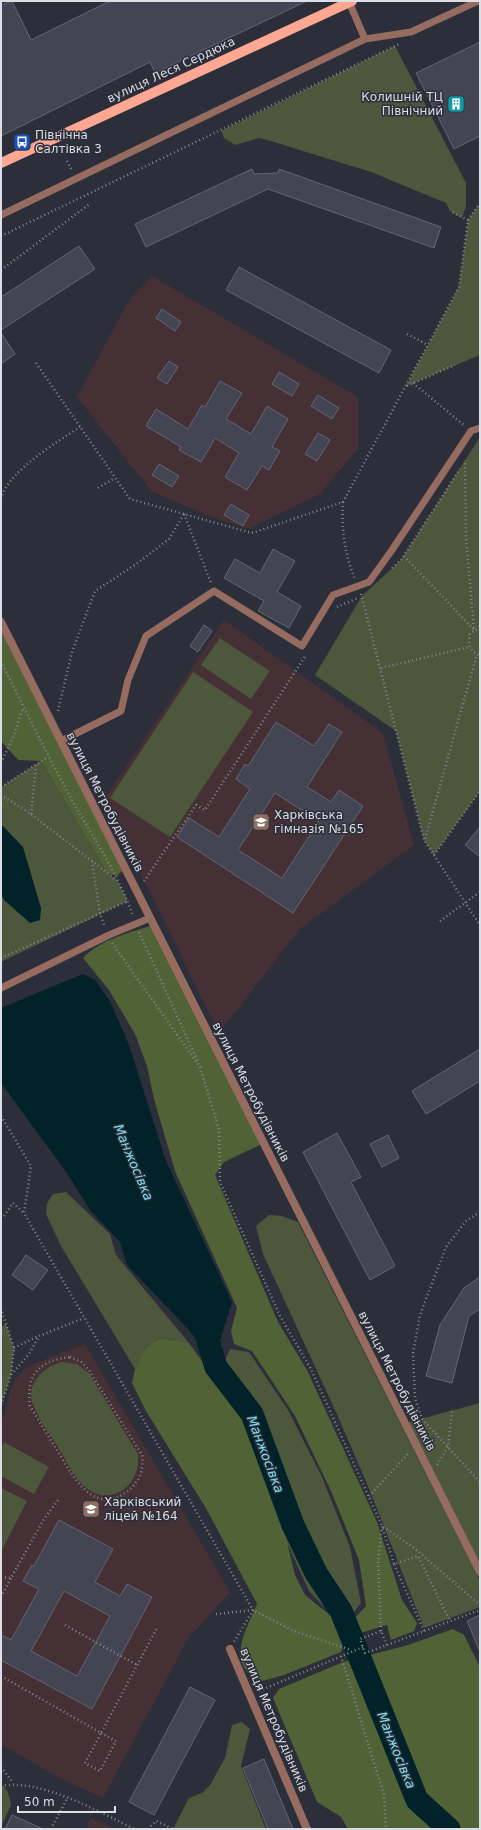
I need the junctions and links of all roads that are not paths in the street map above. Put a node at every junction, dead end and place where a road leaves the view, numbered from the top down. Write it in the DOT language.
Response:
graph roads {
  1 [pos="478,1"];
  2 [pos="350,2"];
  3 [pos="366,39"];
  4 [pos="1,163"];
  5 [pos="1,215"];
  6 [pos="480,428"];
  7 [pos="1,622"];
  8 [pos="61,741"];
  9 [pos="150,918"];
  10 [pos="1,988"];
  11 [pos="480,1572"];
  12 [pos="230,1650"];
  13 [pos="307,1829"];
  1 -- 3 [label="lane"];
  2 -- 3 [label="lane"];
  2 -- 4 [label="main road, вулиця Леся Сердюка"];
  3 -- 5 [label="lane"];
  6 -- 8 [label="lane"];
  7 -- 8 [label="street, вулиця Метробудівників"];
  8 -- 9 [label="street, вулиця Метробудівників"];
  9 -- 10 [label="lane"];
  9 -- 11 [label="street, вулиця Метробудівників"];
  12 -- 13 [label="street, вулиця Метробудівників"];
}
